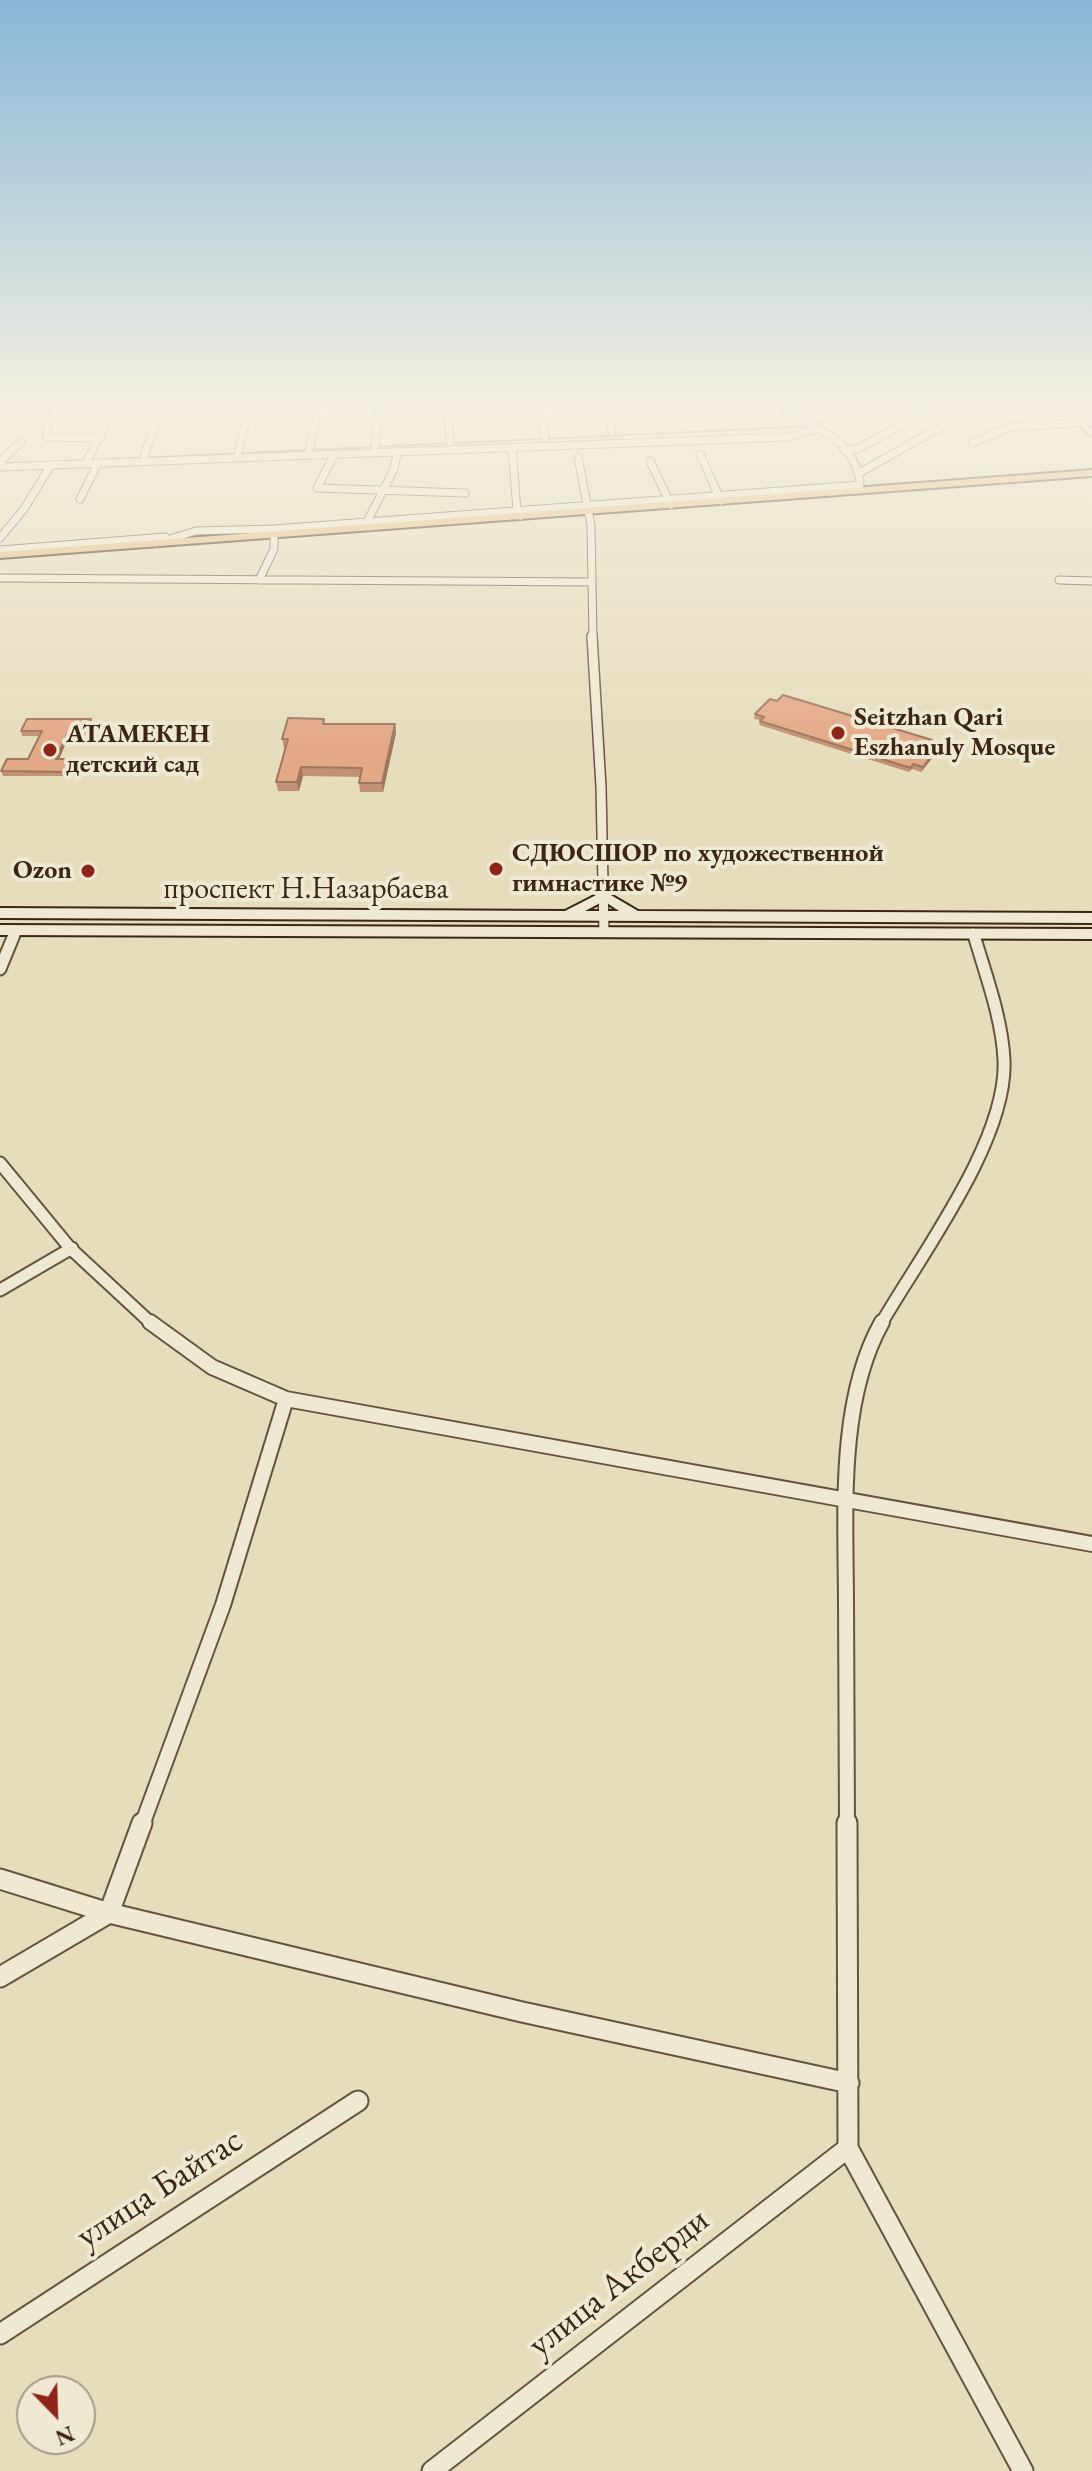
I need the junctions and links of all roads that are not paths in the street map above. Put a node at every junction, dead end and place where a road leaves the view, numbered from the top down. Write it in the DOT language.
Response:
graph roads {
  1 [pos="15,520"];
  2 [pos="370,520"];
  3 [pos="432,520"];
  4 [pos="476,520"];
  5 [pos="590,520"];
  6 [pos="368,525"];
  7 [pos="275,535"];
  8 [pos="0,538"];
  9 [pos="0,552"];
  10 [pos="0,563"];
  11 [pos="0,578"];
  12 [pos="259,580"];
  13 [pos="1059,580"];
  14 [pos="1092,581"];
  15 [pos="590,582"];
  16 [pos="604,895"];
  17 [pos="0,913"];
  18 [pos="604,914"];
  19 [pos="566,915"];
  20 [pos="637,915"];
  21 [pos="1092,918"];
  22 [pos="8,930"];
  23 [pos="604,932"];
  24 [pos="973,933"];
  25 [pos="1092,934"];
  26 [pos="0,969"];
  27 [pos="0,1163"];
  28 [pos="72,1248"];
  29 [pos="0,1290"];
  30 [pos="286,1399"];
  31 [pos="846,1498"];
  32 [pos="1092,1544"];
  33 [pos="0,1879"];
  34 [pos="109,1913"];
  35 [pos="0,1977"];
  36 [pos="849,2083"];
  37 [pos="358,2101"];
  38 [pos="848,2148"];
  39 [pos="0,2334"];
  40 [pos="432,2471"];
  41 [pos="1023,2471"];
  1 -- 8 [label="street"];
  2 -- 6 [label="street"];
  3 -- 6 [label="main road"];
  4 -- 7 [label="main road"];
  5 -- 15 [label="street"];
  6 -- 7 [label="main road"];
  7 -- 9 [label="main road"];
  7 -- 10 [label="main road"];
  7 -- 12 [label="street"];
  11 -- 12 [label="street"];
  12 -- 15 [label="street"];
  13 -- 14 [label="street"];
  15 -- 16 [label="street"];
  16 -- 18 [label="street"];
  16 -- 19 [label="main road"];
  16 -- 20 [label="main road"];
  17 -- 19 [label="main road, проспект Н.Назарбаева"];
  18 -- 19 [label="main road, проспект Н.Назарбаева"];
  18 -- 20 [label="main road, проспект Н.Назарбаева"];
  18 -- 23 [label="street"];
  20 -- 21 [label="main road, проспект Н.Назарбаева"];
  22 -- 23 [label="main road, проспект Н.Назарбаева"];
  22 -- 26 [label="street"];
  23 -- 24 [label="main road, проспект Н.Назарбаева"];
  24 -- 25 [label="main road, проспект Н.Назарбаева"];
  24 -- 31 [label="street"];
  27 -- 28 [label="street"];
  28 -- 29 [label="street"];
  28 -- 30 [label="street"];
  30 -- 31 [label="street"];
  30 -- 34 [label="street"];
  31 -- 32 [label="street"];
  31 -- 36 [label="street"];
  33 -- 34 [label="street"];
  34 -- 35 [label="street"];
  34 -- 36 [label="street"];
  36 -- 38 [label="street"];
  37 -- 39 [label="street, улица Байтас"];
  38 -- 40 [label="street, улица Акберди"];
  38 -- 41 [label="street"];
}
